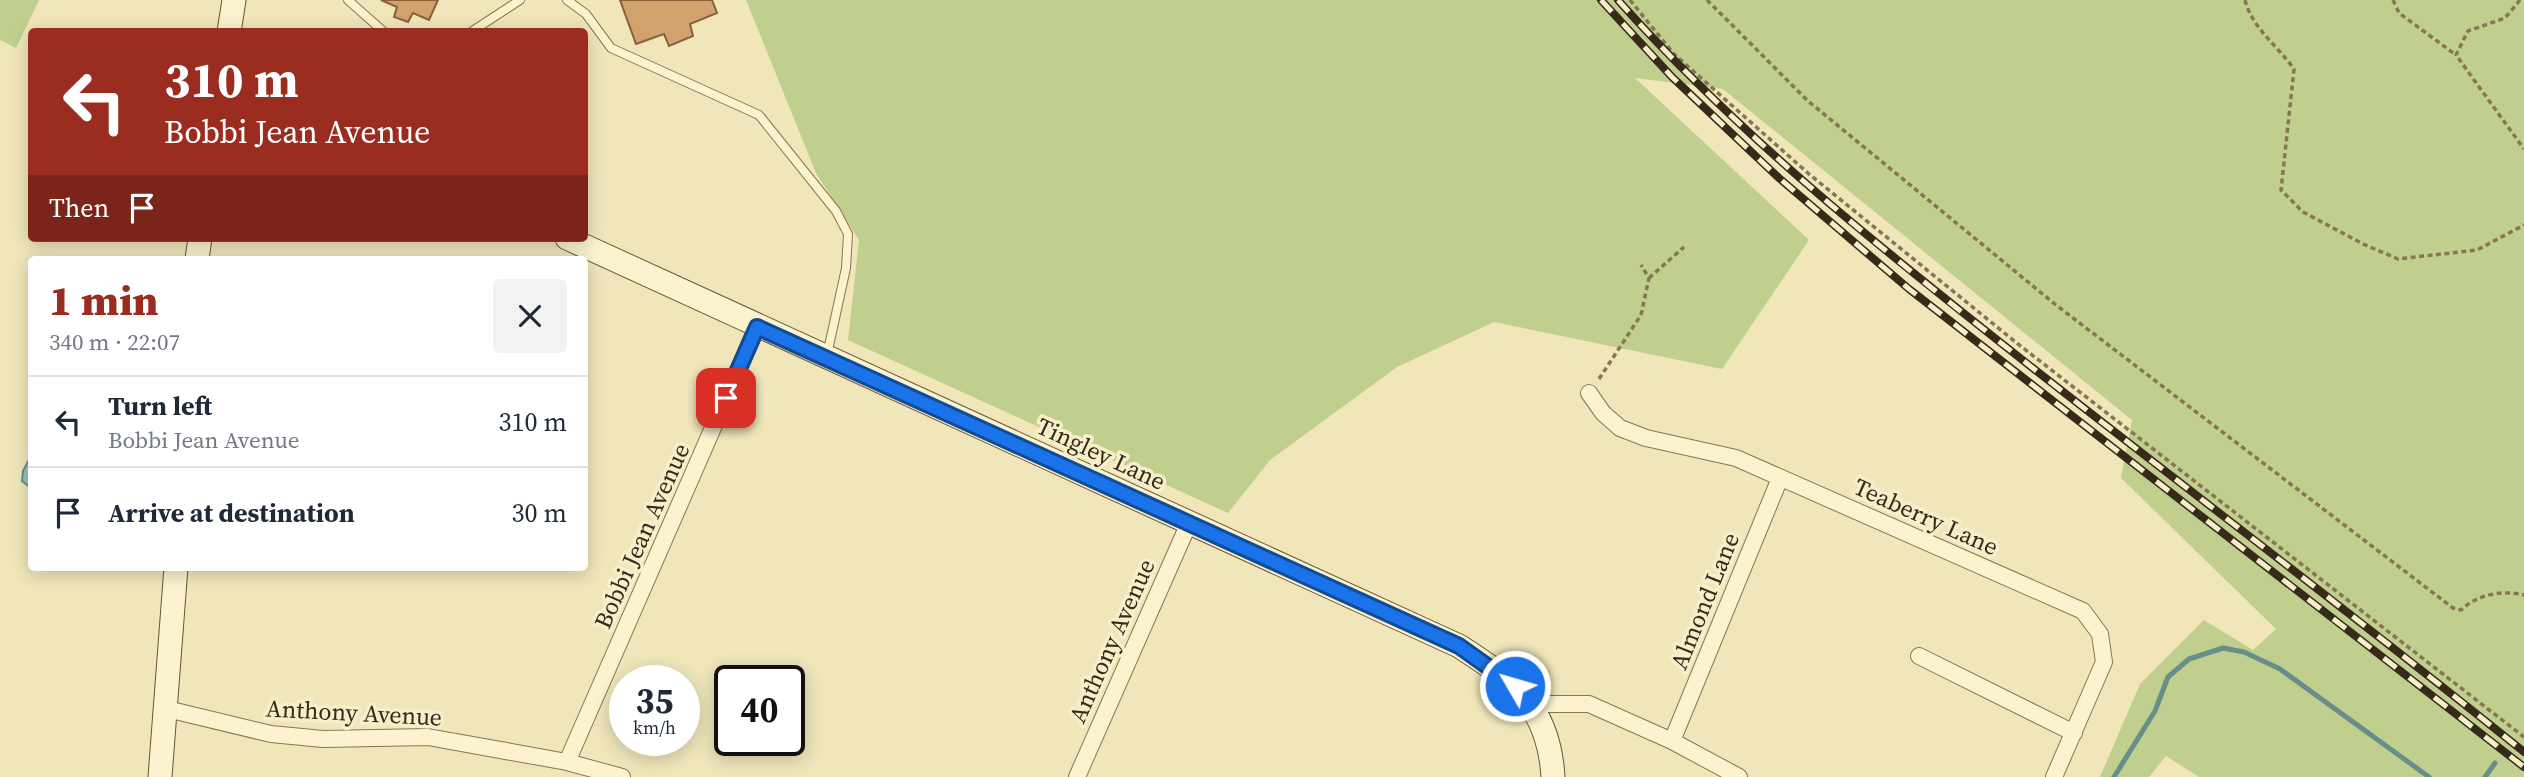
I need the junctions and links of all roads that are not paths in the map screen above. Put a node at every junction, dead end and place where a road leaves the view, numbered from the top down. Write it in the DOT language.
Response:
graph roads {
  1 [pos="234,0"];
  2 [pos="348,0"];
  3 [pos="520,0"];
  4 [pos="566,0"];
  5 [pos="230,28"];
  6 [pos="380,28"];
  7 [pos="477,28"];
  8 [pos="576,242"];
  9 [pos="757,327"];
  10 [pos="826,357"];
  11 [pos="1589,393"];
  12 [pos="1780,478"];
  13 [pos="1189,523"];
  14 [pos="176,571"];
  15 [pos="1919,656"];
  16 [pos="1532,704"];
  17 [pos="167,709"];
  18 [pos="2074,733"];
  19 [pos="1672,741"];
  20 [pos="567,762"];
  21 [pos="160,777"];
  22 [pos="621,777"];
  23 [pos="1076,777"];
  24 [pos="1553,777"];
  25 [pos="1739,777"];
  26 [pos="2054,777"];
  1 -- 5 [label="street"];
  2 -- 6 [label="lane"];
  3 -- 7 [label="lane"];
  4 -- 10 [label="lane"];
  8 -- 9 [label="street, Tingley Lane"];
  9 -- 10 [label="street, Tingley Lane"];
  9 -- 20 [label="street, Bobbi Jean Avenue"];
  10 -- 13 [label="street, Tingley Lane"];
  11 -- 12 [label="street, Teaberry Lane"];
  12 -- 18 [label="street, Teaberry Lane"];
  12 -- 19 [label="street, Almond Lane"];
  13 -- 16 [label="street, Tingley Lane"];
  13 -- 23 [label="street, Anthony Avenue"];
  14 -- 17 [label="street"];
  15 -- 18 [label="street"];
  16 -- 19 [label="street"];
  16 -- 24 [label="street, Tingley Lane"];
  17 -- 20 [label="street, Anthony Avenue"];
  17 -- 21 [label="street"];
  18 -- 26 [label="street, Teaberry Lane"];
  19 -- 25 [label="street"];
  20 -- 22 [label="street, Anthony Avenue"];
}
